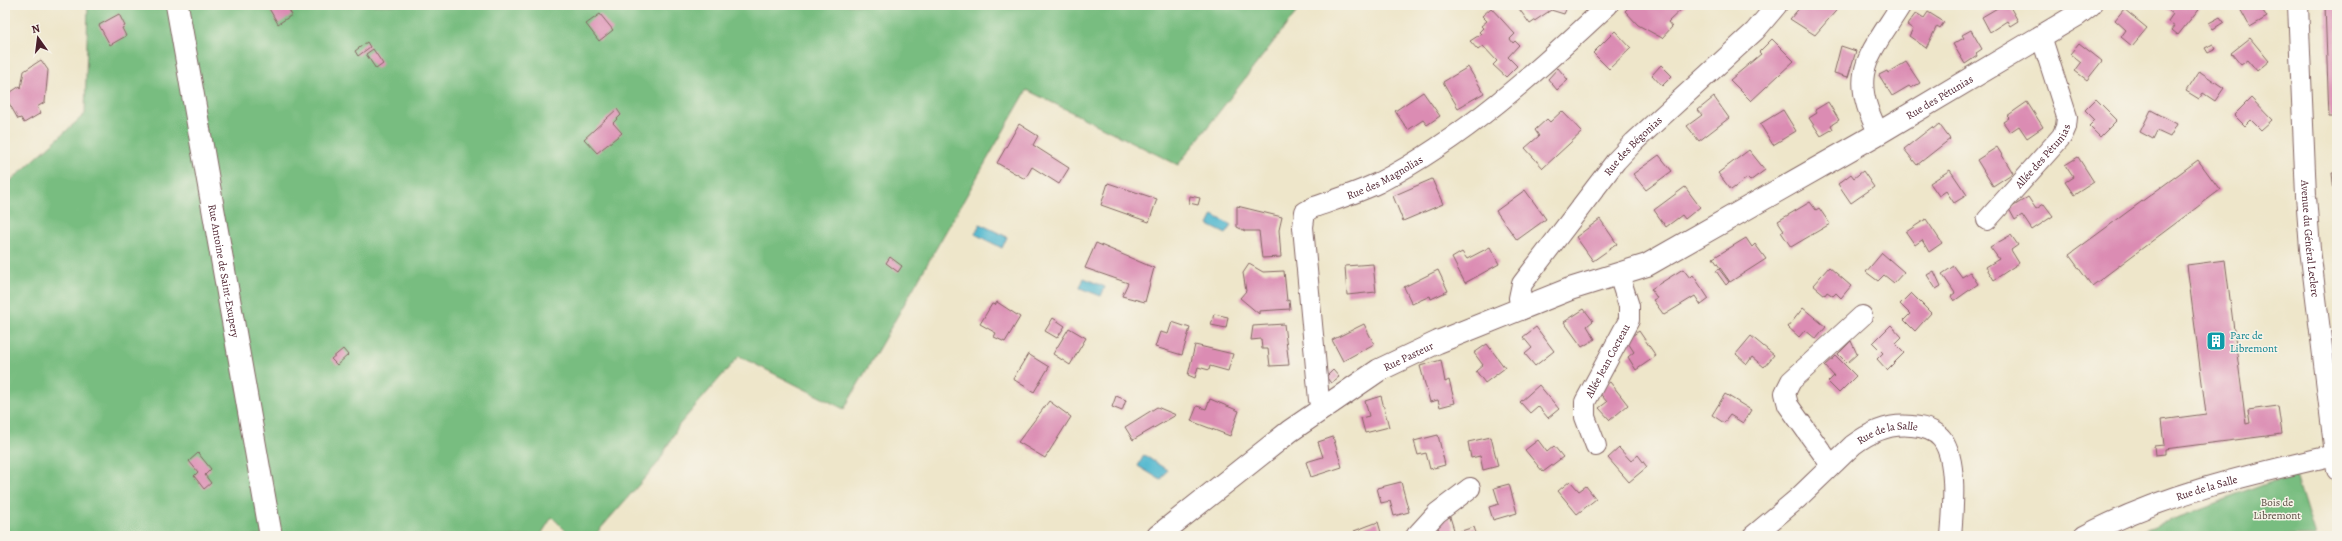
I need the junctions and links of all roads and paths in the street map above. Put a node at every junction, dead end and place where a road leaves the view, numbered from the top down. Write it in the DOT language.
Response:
graph roads {
  1 [pos="177,5"];
  2 [pos="1608,5"];
  3 [pos="1777,5"];
  4 [pos="1901,5"];
  5 [pos="2090,5"];
  6 [pos="2298,5"];
  7 [pos="2041,36"];
  8 [pos="1879,133"];
  9 [pos="1987,220"];
  10 [pos="1694,239"];
  11 [pos="1619,275"];
  12 [pos="1522,308"];
  13 [pos="1862,316"];
  14 [pos="1323,407"];
  15 [pos="1596,446"];
  16 [pos="2336,463"];
  17 [pos="1831,465"];
  18 [pos="1470,488"];
  19 [pos="271,536"];
  20 [pos="1158,536"];
  21 [pos="1416,536"];
  22 [pos="1754,536"];
  23 [pos="1952,536"];
  24 [pos="2084,536"];
  1 -- 19 [label="street, Rue Antoine de Saint-Exupery"];
  2 -- 14 [label="street, Rue des Magnolias"];
  3 -- 12 [label="street, Rue des Bégonias"];
  4 -- 8 [label="street"];
  5 -- 7 [label="street, Rue des Pétunias"];
  6 -- 16 [label="street, Avenue du Général Leclerc"];
  7 -- 8 [label="street, Rue des Pétunias"];
  7 -- 9 [label="street, Allée des Pétunias"];
  8 -- 10 [label="street, Rue des Pétunias"];
  10 -- 11 [label="street, Rue Pasteur"];
  11 -- 12 [label="street, Rue Pasteur"];
  11 -- 15 [label="street, Allée Jean Cocteau"];
  12 -- 14 [label="street, Rue Pasteur"];
  13 -- 17 [label="street"];
  14 -- 20 [label="street, Rue Pasteur"];
  16 -- 24 [label="street, Rue de la Salle"];
  17 -- 22 [label="street, Rue de la Salle"];
  17 -- 23 [label="street, Rue de la Salle"];
  18 -- 21 [label="street"];
}
